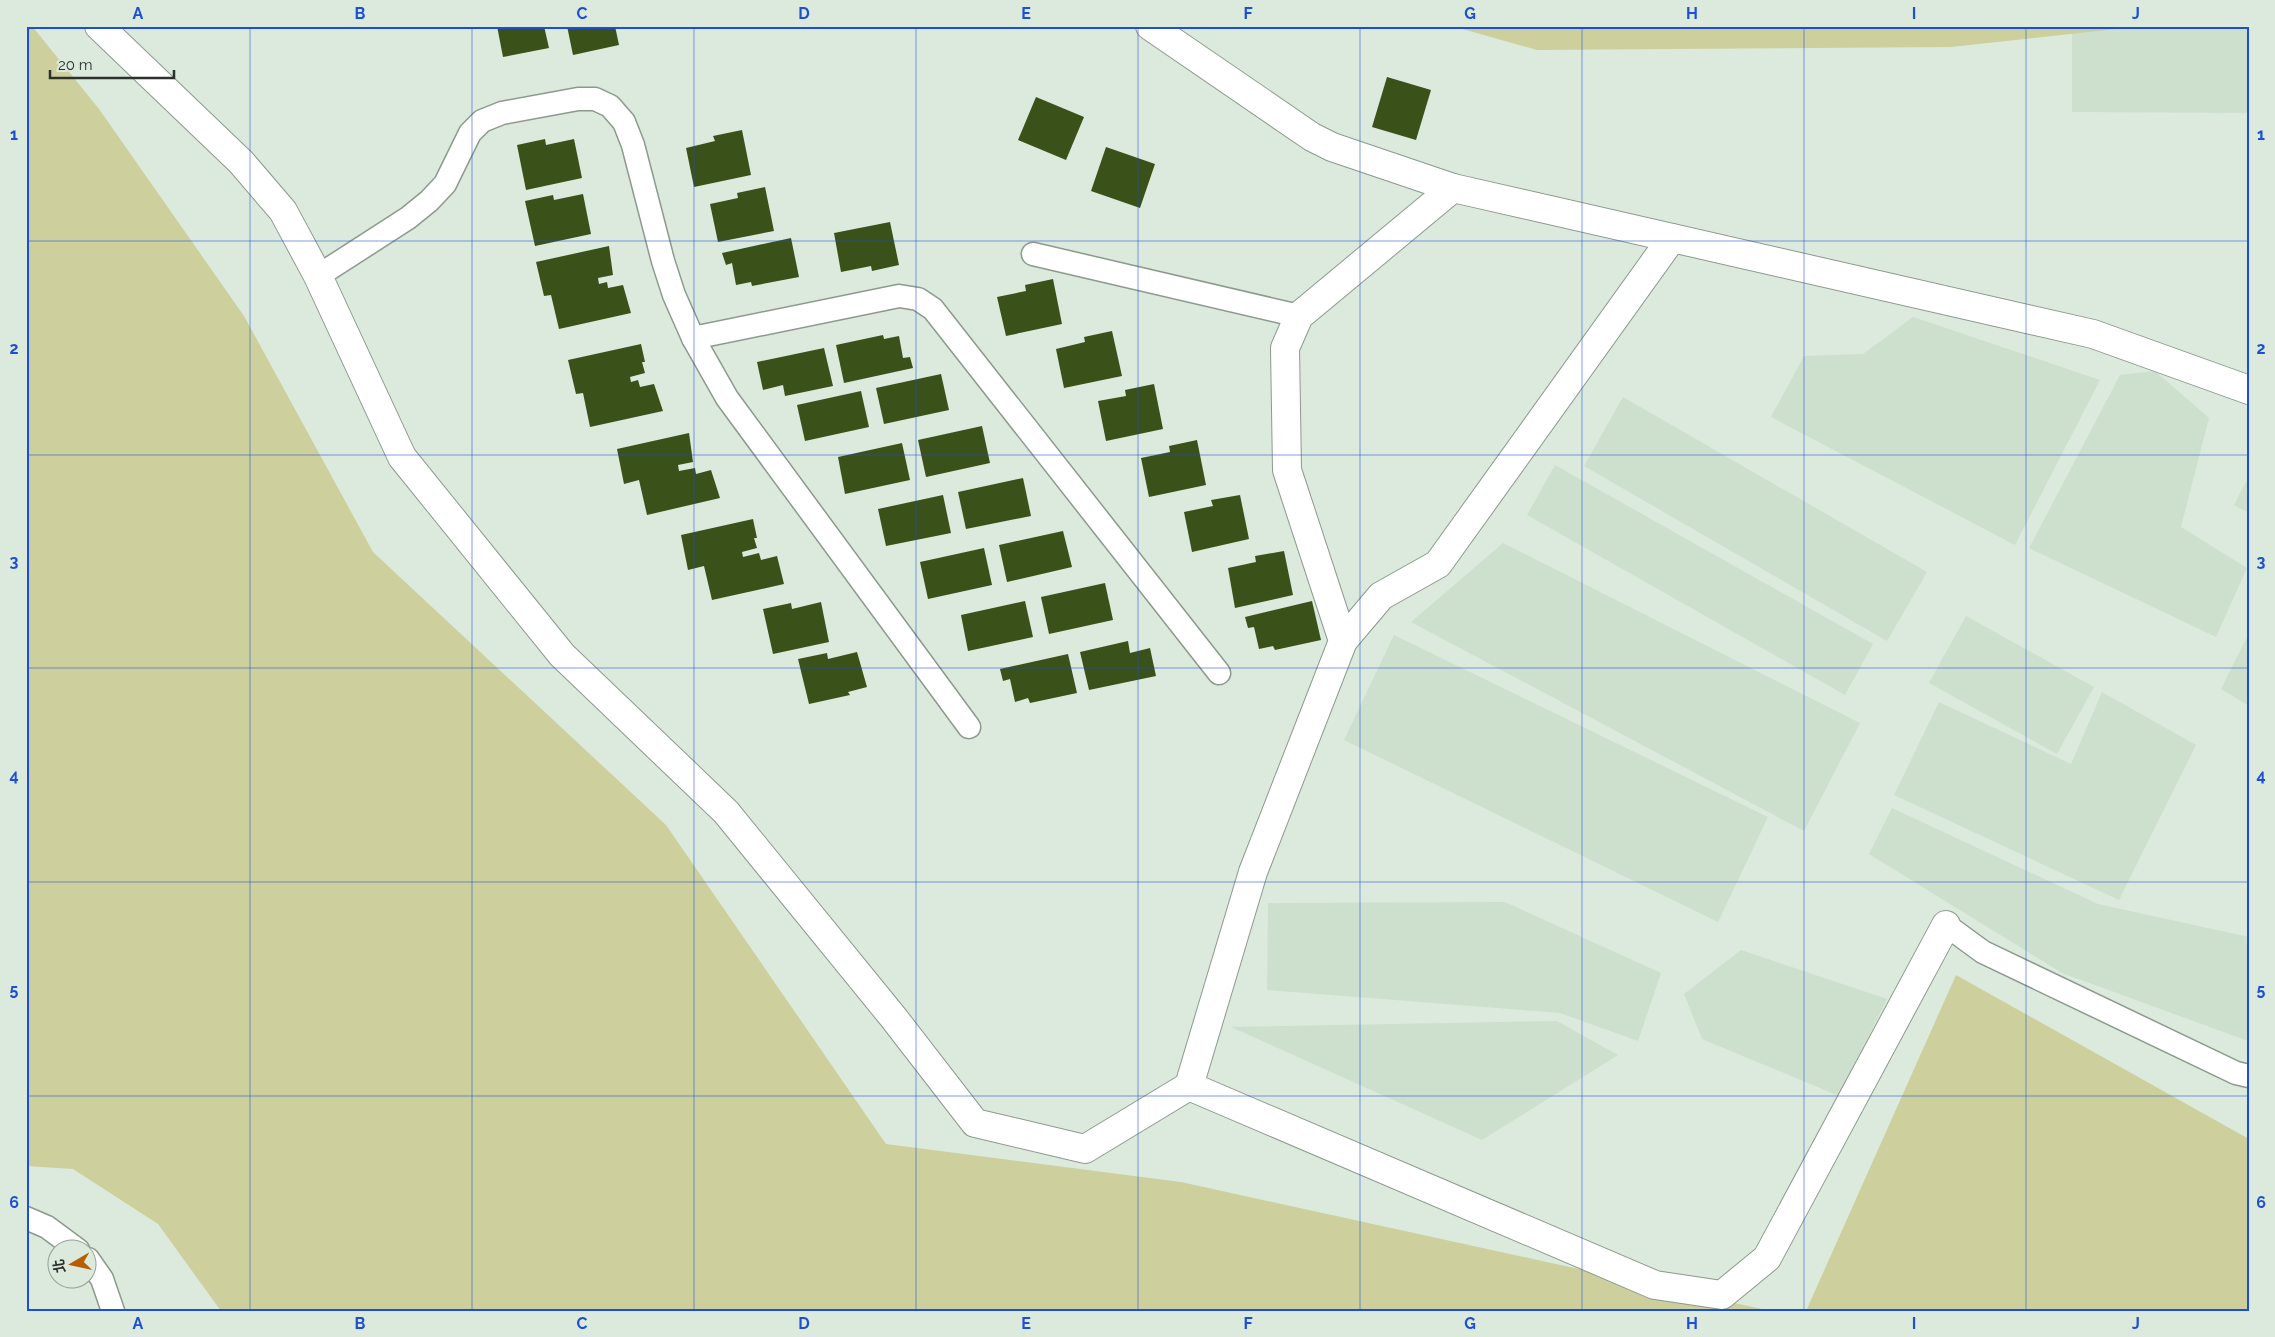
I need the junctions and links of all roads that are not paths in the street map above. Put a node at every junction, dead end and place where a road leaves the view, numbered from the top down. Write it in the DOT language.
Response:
graph roads {
  1 [pos="99,26"];
  2 [pos="1150,26"];
  3 [pos="1453,188"];
  4 [pos="1672,238"];
  5 [pos="1033,254"];
  6 [pos="318,276"];
  7 [pos="1299,316"];
  8 [pos="693,338"];
  9 [pos="2249,390"];
  10 [pos="1344,641"];
  11 [pos="1219,673"];
  12 [pos="969,727"];
  13 [pos="1946,925"];
  14 [pos="2249,1076"];
  15 [pos="1189,1086"];
  16 [pos="26,1218"];
  17 [pos="65,1240"];
  18 [pos="98,1274"];
  19 [pos="112,1311"];
  1 -- 6 [label="street"];
  2 -- 3 [label="street"];
  3 -- 4 [label="street"];
  3 -- 7 [label="street"];
  4 -- 9 [label="street"];
  4 -- 10 [label="street"];
  5 -- 7 [label="lane"];
  6 -- 8 [label="lane"];
  6 -- 15 [label="street"];
  7 -- 10 [label="street"];
  8 -- 11 [label="lane"];
  8 -- 12 [label="lane"];
  10 -- 15 [label="street"];
  13 -- 14 [label="lane"];
  13 -- 15 [label="street"];
  16 -- 17 [label="lane"];
  18 -- 19 [label="lane"];
}
